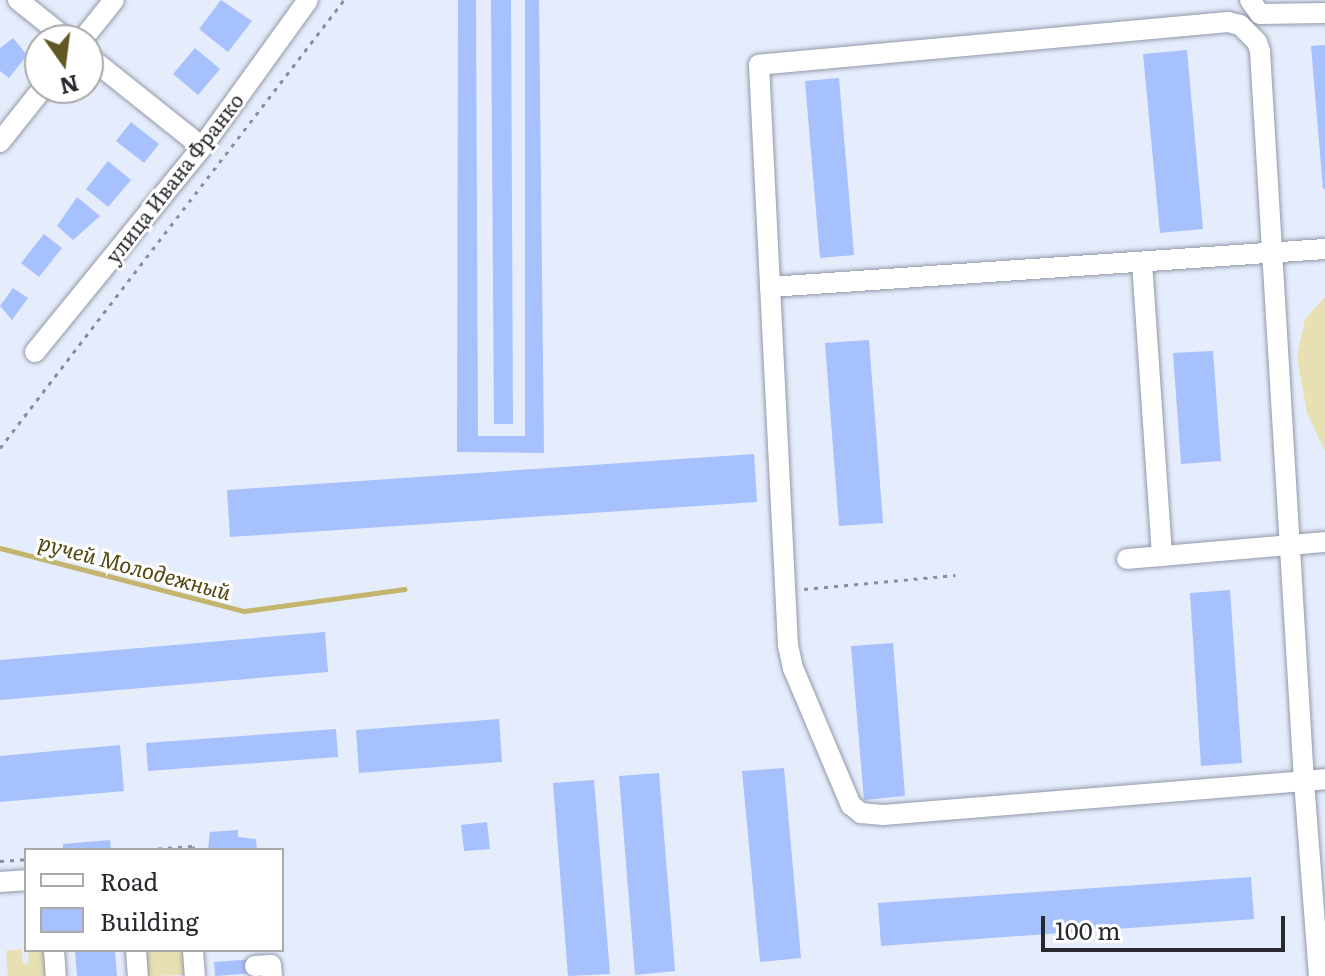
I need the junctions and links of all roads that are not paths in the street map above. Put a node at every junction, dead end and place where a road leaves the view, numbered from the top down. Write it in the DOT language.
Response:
graph roads {
  1 [pos="18,0"];
  2 [pos="114,0"];
  3 [pos="308,0"];
  4 [pos="1250,0"];
  5 [pos="1325,13"];
  6 [pos="48,24"];
  7 [pos="95,24"];
  8 [pos="104,69"];
  9 [pos="30,104"];
  10 [pos="0,142"];
  11 [pos="202,147"];
  12 [pos="1325,249"];
  13 [pos="1272,253"];
  14 [pos="1142,262"];
  15 [pos="770,287"];
  16 [pos="35,352"];
  17 [pos="1325,542"];
  18 [pos="1290,545"];
  19 [pos="1162,556"];
  20 [pos="1127,559"];
  21 [pos="1315,780"];
  22 [pos="24,880"];
  23 [pos="0,882"];
  24 [pos="54,952"];
  25 [pos="136,952"];
  26 [pos="193,952"];
  27 [pos="56,976"];
  28 [pos="138,976"];
  29 [pos="195,976"];
  30 [pos="1319,976"];
  1 -- 6 [label="street"];
  2 -- 7 [label="street"];
  3 -- 11 [label="street, улица Ивана Франко"];
  4 -- 5 [label="street"];
  8 -- 11 [label="street"];
  9 -- 10 [label="street"];
  11 -- 16 [label="street, улица Ивана Франко"];
  12 -- 13 [label="street"];
  13 -- 14 [label="street"];
  13 -- 15 [label="street"];
  13 -- 18 [label="street"];
  14 -- 15 [label="street"];
  14 -- 19 [label="street"];
  15 -- 21 [label="street"];
  17 -- 18 [label="street"];
  18 -- 19 [label="street"];
  18 -- 21 [label="street"];
  19 -- 20 [label="street"];
  21 -- 30 [label="street"];
  22 -- 23 [label="street"];
  24 -- 27 [label="street"];
  25 -- 28 [label="street"];
  26 -- 29 [label="street"];
}
